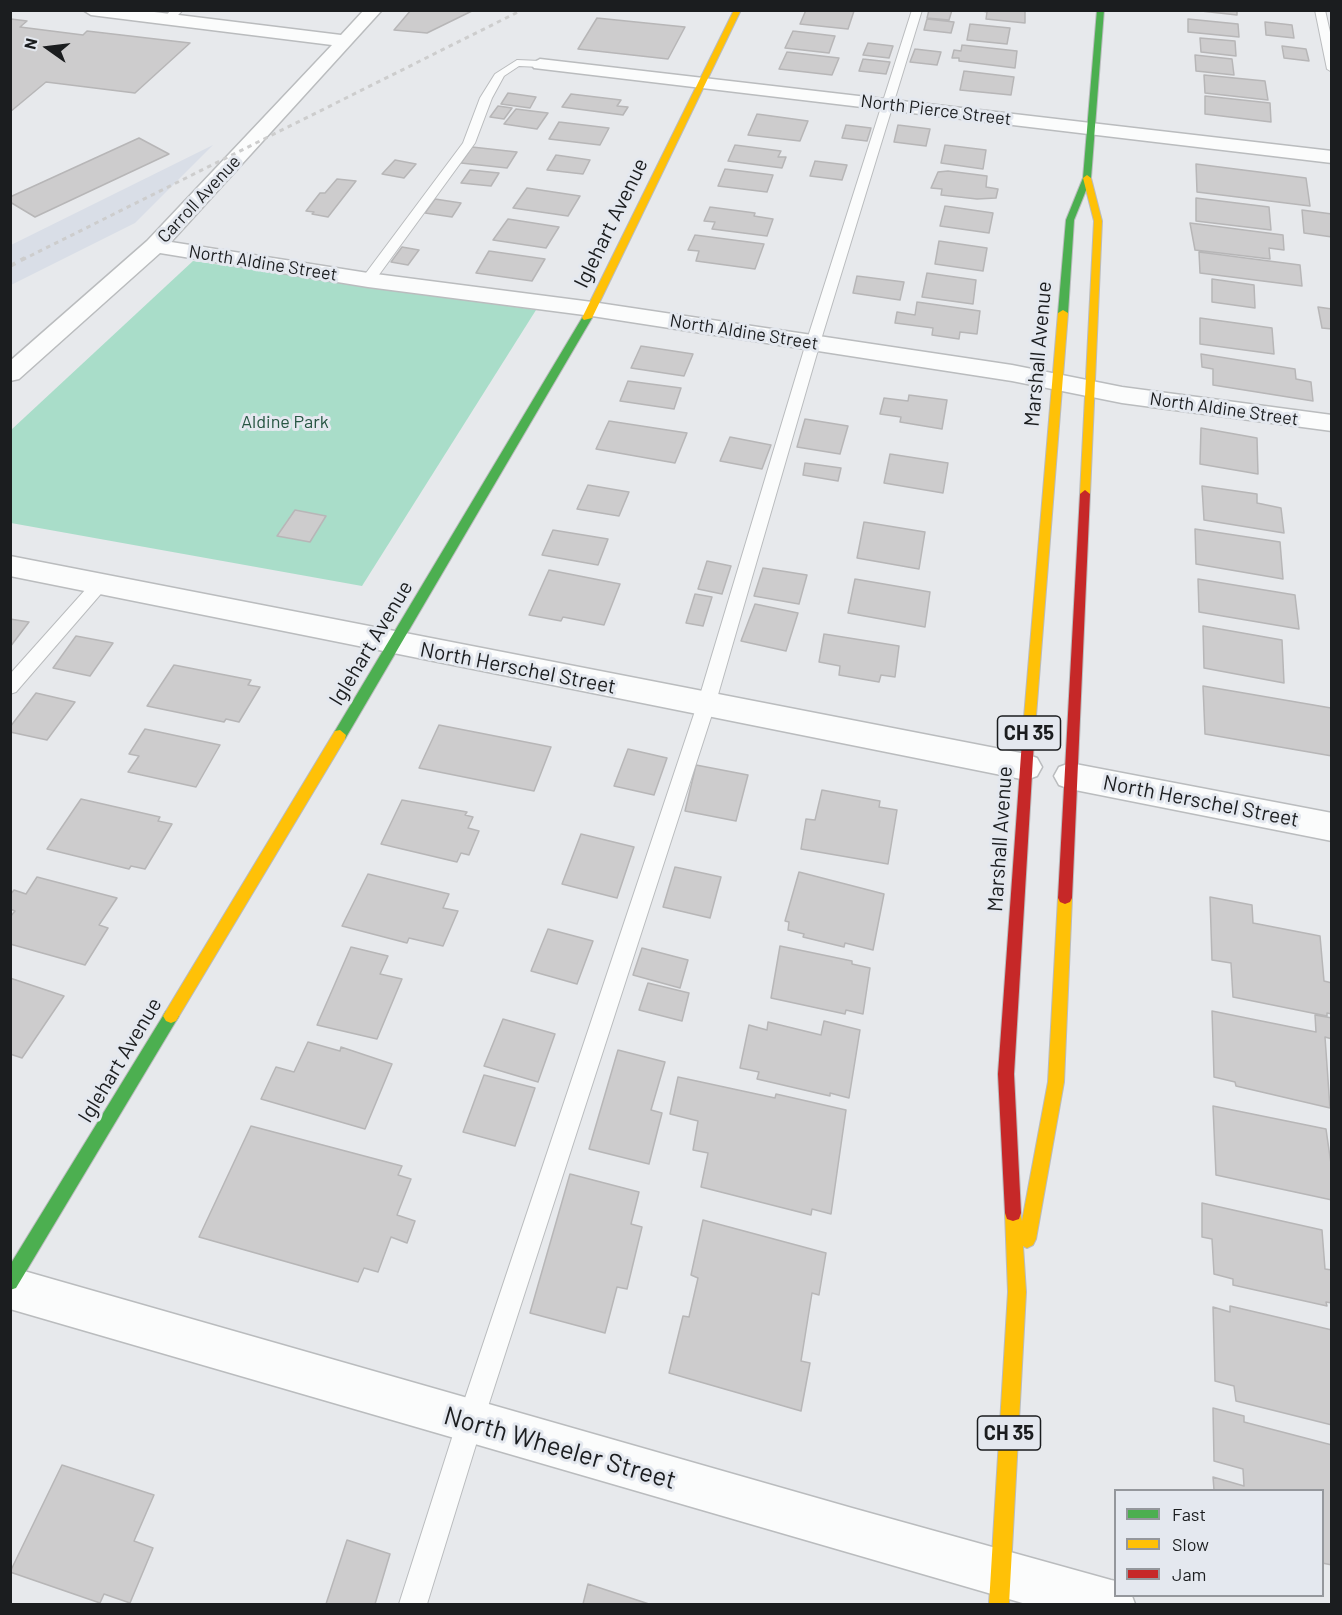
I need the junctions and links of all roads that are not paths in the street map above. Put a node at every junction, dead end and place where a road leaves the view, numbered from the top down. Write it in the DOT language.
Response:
graph roads {
  1 [pos="91,10"];
  2 [pos="374,10"];
  3 [pos="738,10"];
  4 [pos="917,10"];
  5 [pos="1101,10"];
  6 [pos="1320,10"];
  7 [pos="173,15"];
  8 [pos="346,41"];
  9 [pos="540,64"];
  10 [pos="1332,69"];
  11 [pos="703,82"];
  12 [pos="890,105"];
  13 [pos="1092,129"];
  14 [pos="1332,157"];
  15 [pos="1087,178"];
  16 [pos="155,246"];
  17 [pos="368,280"];
  18 [pos="592,309"];
  19 [pos="813,343"];
  20 [pos="10,374"];
  21 [pos="1057,381"];
  22 [pos="1089,388"];
  23 [pos="1332,423"];
  24 [pos="10,566"];
  25 [pos="100,584"];
  26 [pos="396,643"];
  27 [pos="10,687"];
  28 [pos="706,705"];
  29 [pos="1026,767"];
  30 [pos="1070,776"];
  31 [pos="1332,827"];
  32 [pos="10,1282"];
  33 [pos="10,1288"];
  34 [pos="1017,1292"];
  35 [pos="470,1422"];
  36 [pos="1000,1590"];
  37 [pos="413,1605"];
  38 [pos="1111,1605"];
  1 -- 7 [label="street"];
  2 -- 8 [label="street, Carroll Avenue"];
  3 -- 11 [label="main road, Iglehart Avenue"];
  4 -- 12 [label="lane"];
  5 -- 13 [label="main road, Marshall Avenue / CH 35"];
  6 -- 10 [label="lane"];
  7 -- 8 [label="street"];
  8 -- 16 [label="street, Carroll Avenue"];
  9 -- 11 [label="street, North Pierce Street"];
  9 -- 17 [label="lane"];
  11 -- 12 [label="street, North Pierce Street"];
  11 -- 18 [label="main road, Iglehart Avenue"];
  12 -- 13 [label="street, North Pierce Street"];
  12 -- 19 [label="lane"];
  13 -- 14 [label="street, North Pierce Street"];
  13 -- 15 [label="main road, Marshall Avenue / CH 35"];
  15 -- 21 [label="main road, Marshall Avenue / CH 35"];
  15 -- 22 [label="main road, Marshall Avenue / CH 35"];
  16 -- 17 [label="street, North Aldine Street"];
  16 -- 20 [label="street, Carroll Avenue"];
  17 -- 18 [label="street, North Aldine Street"];
  18 -- 19 [label="street, North Aldine Street"];
  18 -- 26 [label="main road, Iglehart Avenue"];
  19 -- 21 [label="street, North Aldine Street"];
  19 -- 28 [label="lane"];
  21 -- 22 [label="street, North Aldine Street"];
  21 -- 29 [label="main road, Marshall Avenue / CH 35"];
  22 -- 23 [label="street, North Aldine Street"];
  22 -- 30 [label="main road, Marshall Avenue / CH 35"];
  24 -- 25 [label="street, North Herschel Street"];
  25 -- 26 [label="street, North Herschel Street"];
  25 -- 27 [label="lane"];
  26 -- 28 [label="street, North Herschel Street"];
  26 -- 32 [label="main road, Iglehart Avenue"];
  28 -- 29 [label="street, North Herschel Street"];
  28 -- 35 [label="lane"];
  29 -- 34 [label="main road, Marshall Avenue / CH 35"];
  30 -- 31 [label="street, North Herschel Street"];
  30 -- 34 [label="main road, Marshall Avenue / CH 35"];
  33 -- 35 [label="street, North Wheeler Street"];
  34 -- 36 [label="main road, Marshall Avenue / CH 35"];
  35 -- 36 [label="street, North Wheeler Street"];
  35 -- 37 [label="lane"];
  36 -- 38 [label="street, North Wheeler Street"];
}
